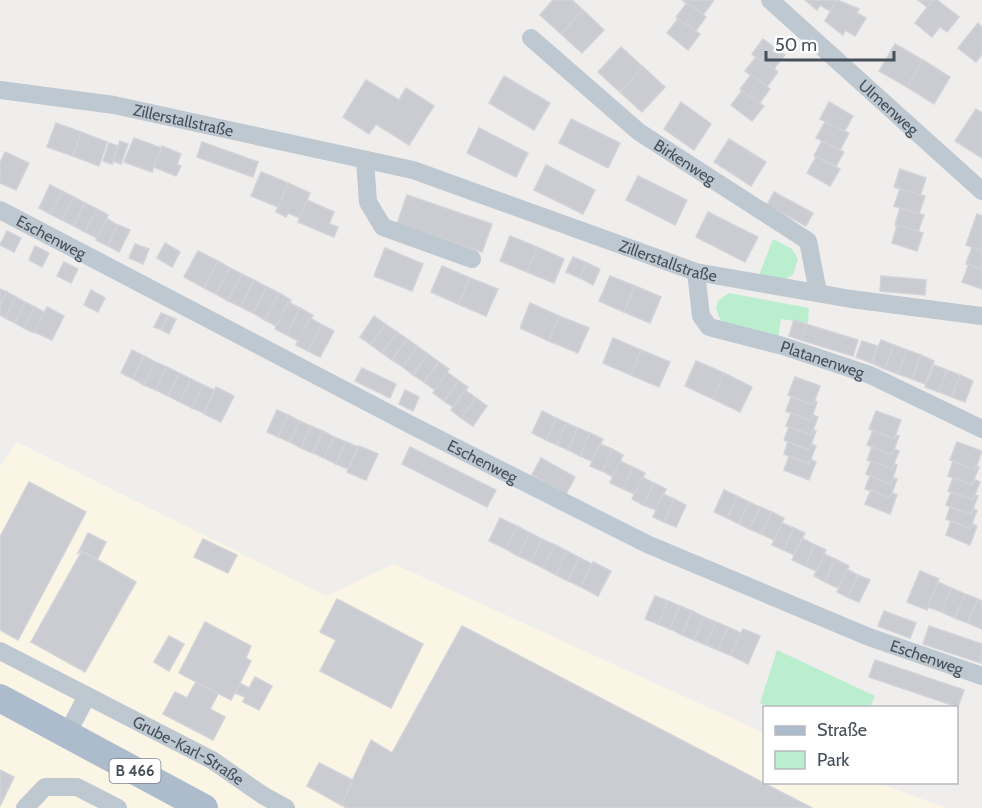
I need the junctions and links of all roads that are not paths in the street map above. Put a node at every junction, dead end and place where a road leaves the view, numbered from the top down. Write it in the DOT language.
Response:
graph roads {
  1 [pos="770,0"];
  2 [pos="531,38"];
  3 [pos="0,90"];
  4 [pos="365,159"];
  5 [pos="982,191"];
  6 [pos="0,210"];
  7 [pos="472,259"];
  8 [pos="696,272"];
  9 [pos="818,292"];
  10 [pos="982,316"];
  11 [pos="982,429"];
  12 [pos="0,651"];
  13 [pos="982,676"];
  14 [pos="87,696"];
  15 [pos="0,698"];
  16 [pos="67,734"];
  17 [pos="25,808"];
  18 [pos="118,808"];
  19 [pos="204,808"];
  20 [pos="286,808"];
  1 -- 5 [label="street, Ulmenweg"];
  2 -- 9 [label="street, Birkenweg"];
  3 -- 4 [label="street, Zillerstallstraße"];
  4 -- 7 [label="street"];
  4 -- 8 [label="street, Zillerstallstraße"];
  6 -- 13 [label="street, Eschenweg"];
  8 -- 9 [label="street, Zillerstallstraße"];
  8 -- 11 [label="street, Platanenweg"];
  9 -- 10 [label="street, Zillerstallstraße"];
  12 -- 14 [label="street, Grube-Karl-Straße"];
  14 -- 16 [label="street"];
  14 -- 20 [label="street, Grube-Karl-Straße"];
  15 -- 16 [label="main road, B 466"];
  16 -- 19 [label="main road, B 466"];
  17 -- 18 [label="street"];
}
